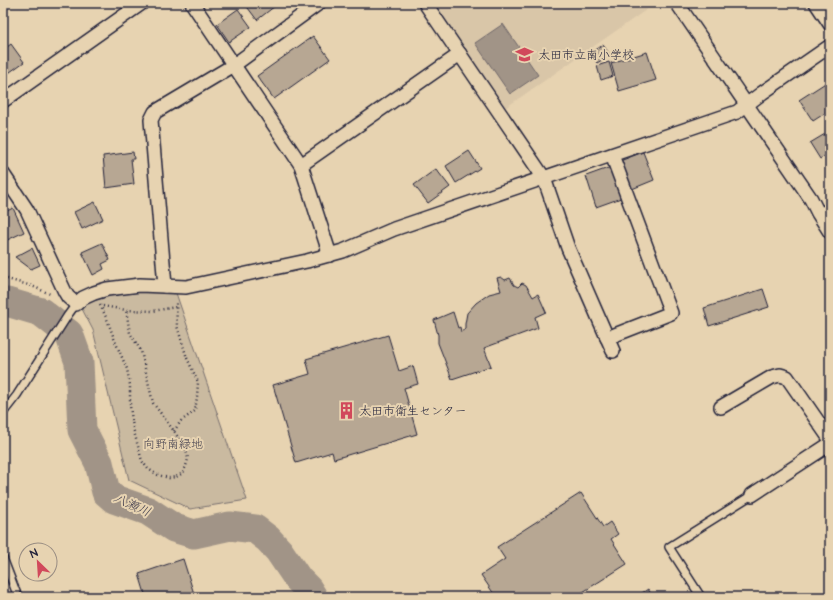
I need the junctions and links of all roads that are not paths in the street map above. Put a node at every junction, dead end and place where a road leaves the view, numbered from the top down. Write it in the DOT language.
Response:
graph roads {
  1 [pos="142,3"];
  2 [pos="192,3"];
  3 [pos="319,3"];
  4 [pos="425,3"];
  5 [pos="677,3"];
  6 [pos="816,3"];
  7 [pos="830,24"];
  8 [pos="830,46"];
  9 [pos="460,54"];
  10 [pos="234,64"];
  11 [pos="3,101"];
  12 [pos="746,106"];
  13 [pos="612,155"];
  14 [pos="300,165"];
  15 [pos="3,174"];
  16 [pos="544,178"];
  17 [pos="830,206"];
  18 [pos="818,213"];
  19 [pos="830,232"];
  20 [pos="330,255"];
  21 [pos="170,286"];
  22 [pos="76,304"];
  23 [pos="607,338"];
  24 [pos="613,351"];
  25 [pos="721,407"];
  26 [pos="3,412"];
  27 [pos="830,439"];
  28 [pos="830,444"];
  29 [pos="752,495"];
  30 [pos="3,558"];
  31 [pos="18,597"];
  32 [pos="701,597"];
  1 -- 11 [label="street"];
  2 -- 10 [label="street"];
  3 -- 10 [label="street"];
  4 -- 9 [label="street"];
  5 -- 12 [label="street"];
  6 -- 7 [label="street"];
  8 -- 12 [label="street"];
  9 -- 14 [label="street"];
  9 -- 16 [label="street"];
  10 -- 14 [label="street"];
  10 -- 21 [label="street"];
  12 -- 13 [label="street"];
  12 -- 18 [label="street"];
  13 -- 16 [label="street"];
  13 -- 23 [label="street"];
  14 -- 20 [label="street"];
  15 -- 22 [label="street"];
  16 -- 20 [label="street"];
  16 -- 23 [label="street"];
  17 -- 18 [label="lane"];
  18 -- 19 [label="street"];
  20 -- 21 [label="street"];
  21 -- 22 [label="street"];
  22 -- 26 [label="lane"];
  23 -- 24 [label="street"];
  25 -- 27 [label="street"];
  28 -- 29 [label="street"];
  29 -- 32 [label="lane"];
  30 -- 31 [label="lane"];
}
